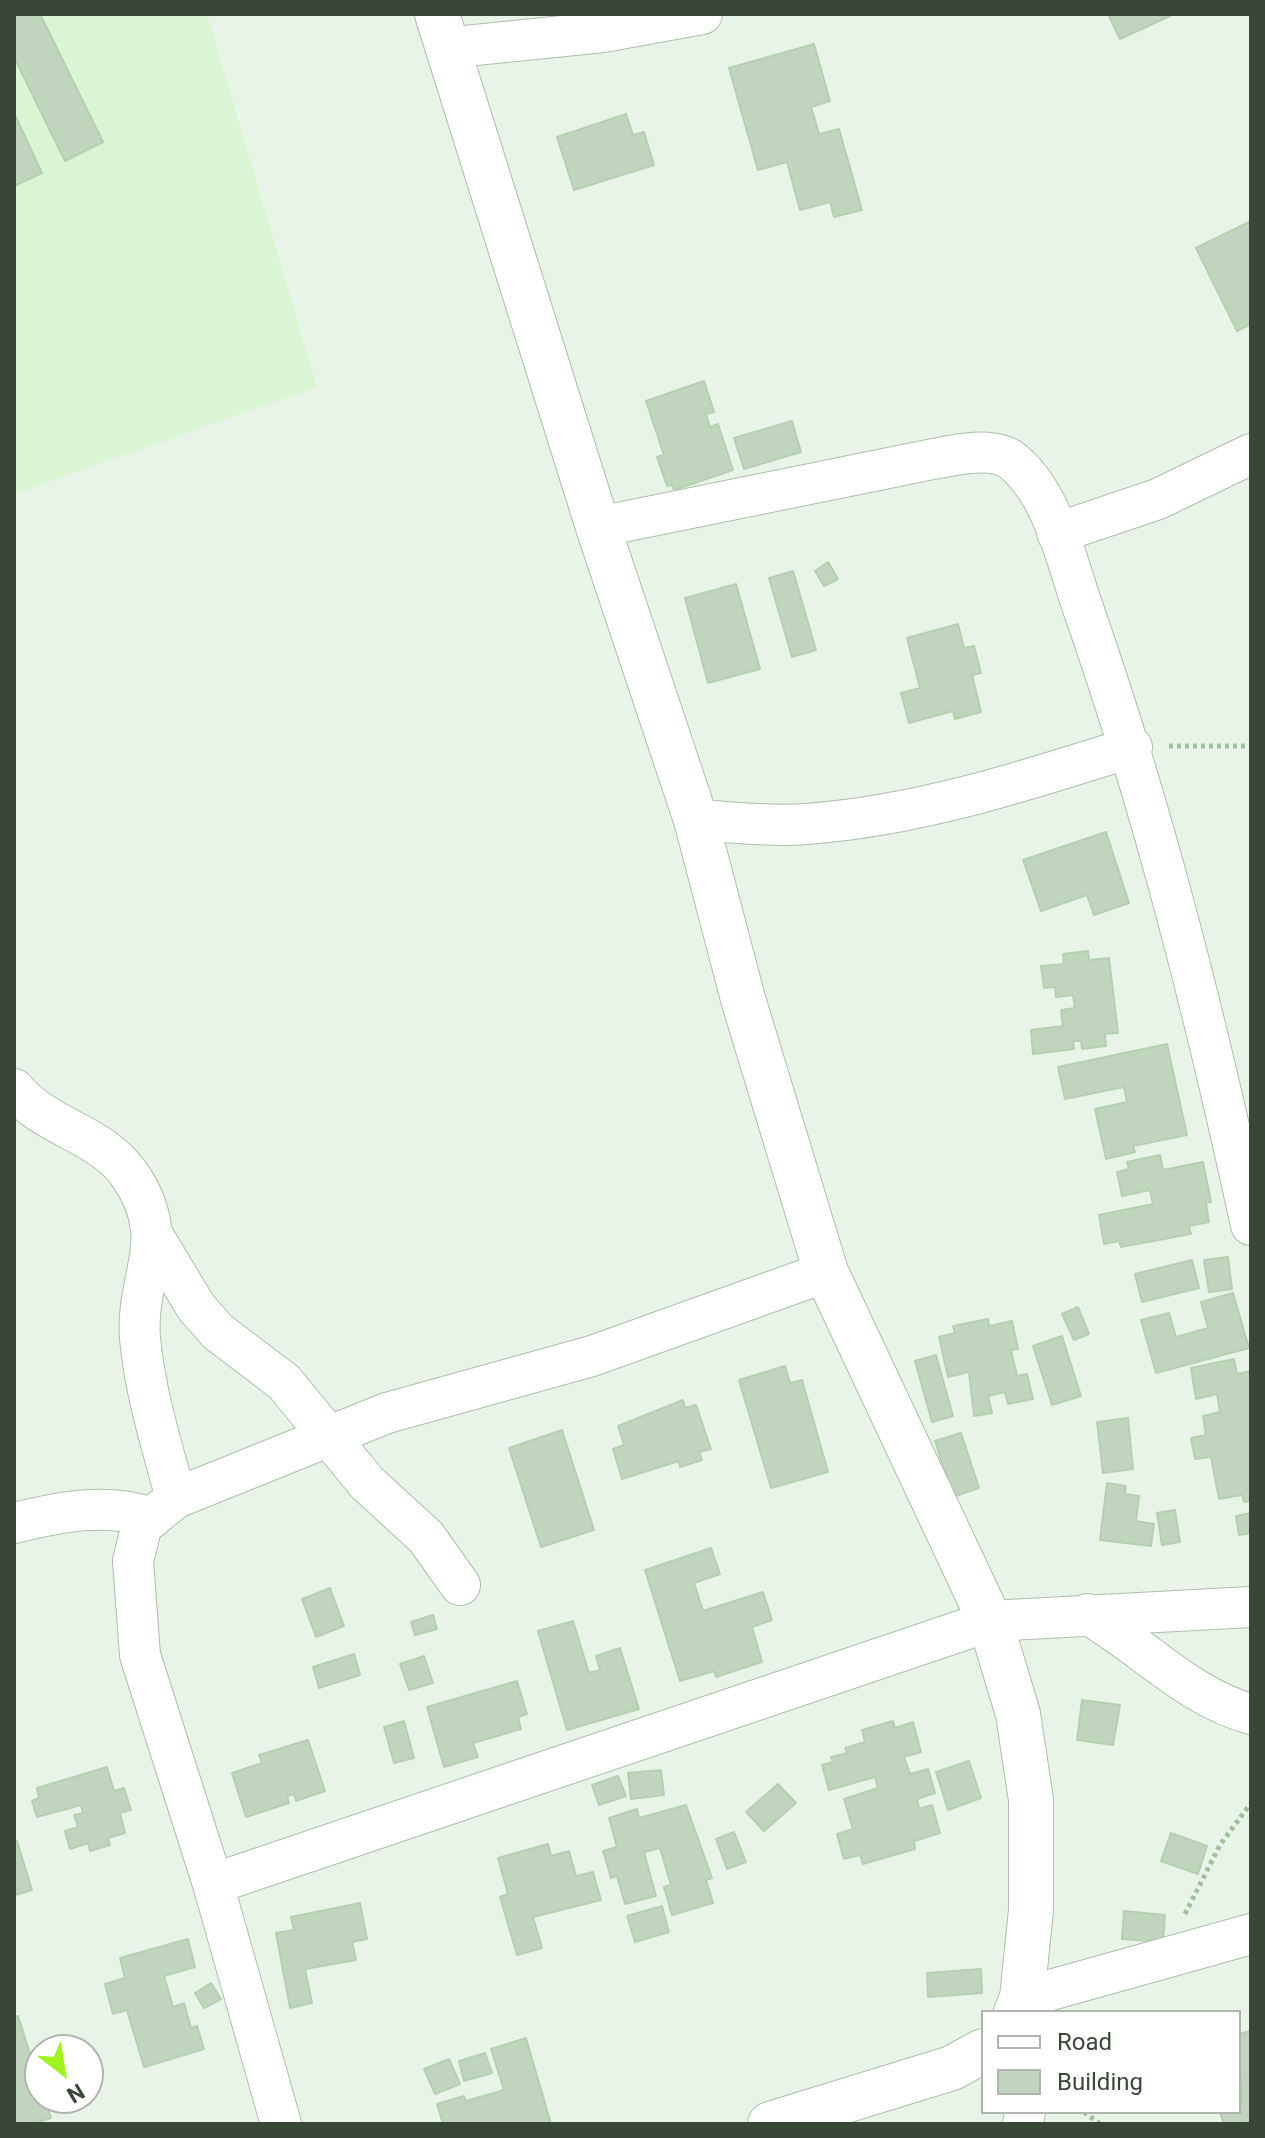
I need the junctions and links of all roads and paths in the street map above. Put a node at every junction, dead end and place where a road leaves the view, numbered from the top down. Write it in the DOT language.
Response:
graph roads {
  1 [pos="702,14"];
  2 [pos="442,31"];
  3 [pos="1251,454"];
  4 [pos="598,527"];
  5 [pos="1057,533"];
  6 [pos="1251,746"];
  7 [pos="1132,747"];
  8 [pos="696,820"];
  9 [pos="14,1089"];
  10 [pos="1251,1225"];
  11 [pos="154,1237"];
  12 [pos="826,1272"];
  13 [pos="331,1435"];
  14 [pos="164,1508"];
  15 [pos="14,1523"];
  16 [pos="460,1585"];
  17 [pos="1251,1607"];
  18 [pos="1087,1614"];
  19 [pos="990,1621"];
  20 [pos="1251,1714"];
  21 [pos="1251,1803"];
  22 [pos="213,1884"];
  23 [pos="1251,1934"];
  24 [pos="1170,1956"];
  25 [pos="1019,2007"];
  26 [pos="981,2052"];
  27 [pos="281,2124"];
  28 [pos="770,2124"];
  1 -- 2 [label="street"];
  2 -- 4 [label="street"];
  3 -- 5 [label="street"];
  4 -- 5 [label="street"];
  4 -- 8 [label="street"];
  5 -- 7 [label="street"];
  6 -- 7 [label="path"];
  7 -- 8 [label="street"];
  7 -- 10 [label="street"];
  8 -- 12 [label="street"];
  9 -- 11 [label="street"];
  11 -- 13 [label="street"];
  11 -- 14 [label="street"];
  12 -- 13 [label="street"];
  12 -- 19 [label="street"];
  13 -- 14 [label="street"];
  13 -- 16 [label="street"];
  14 -- 15 [label="street"];
  14 -- 22 [label="street"];
  17 -- 18 [label="street"];
  18 -- 19 [label="street"];
  18 -- 20 [label="street"];
  19 -- 22 [label="street"];
  19 -- 25 [label="street"];
  21 -- 24 [label="path"];
  22 -- 27 [label="street"];
  23 -- 24 [label="street"];
  24 -- 25 [label="street"];
  26 -- 28 [label="street"];
}
